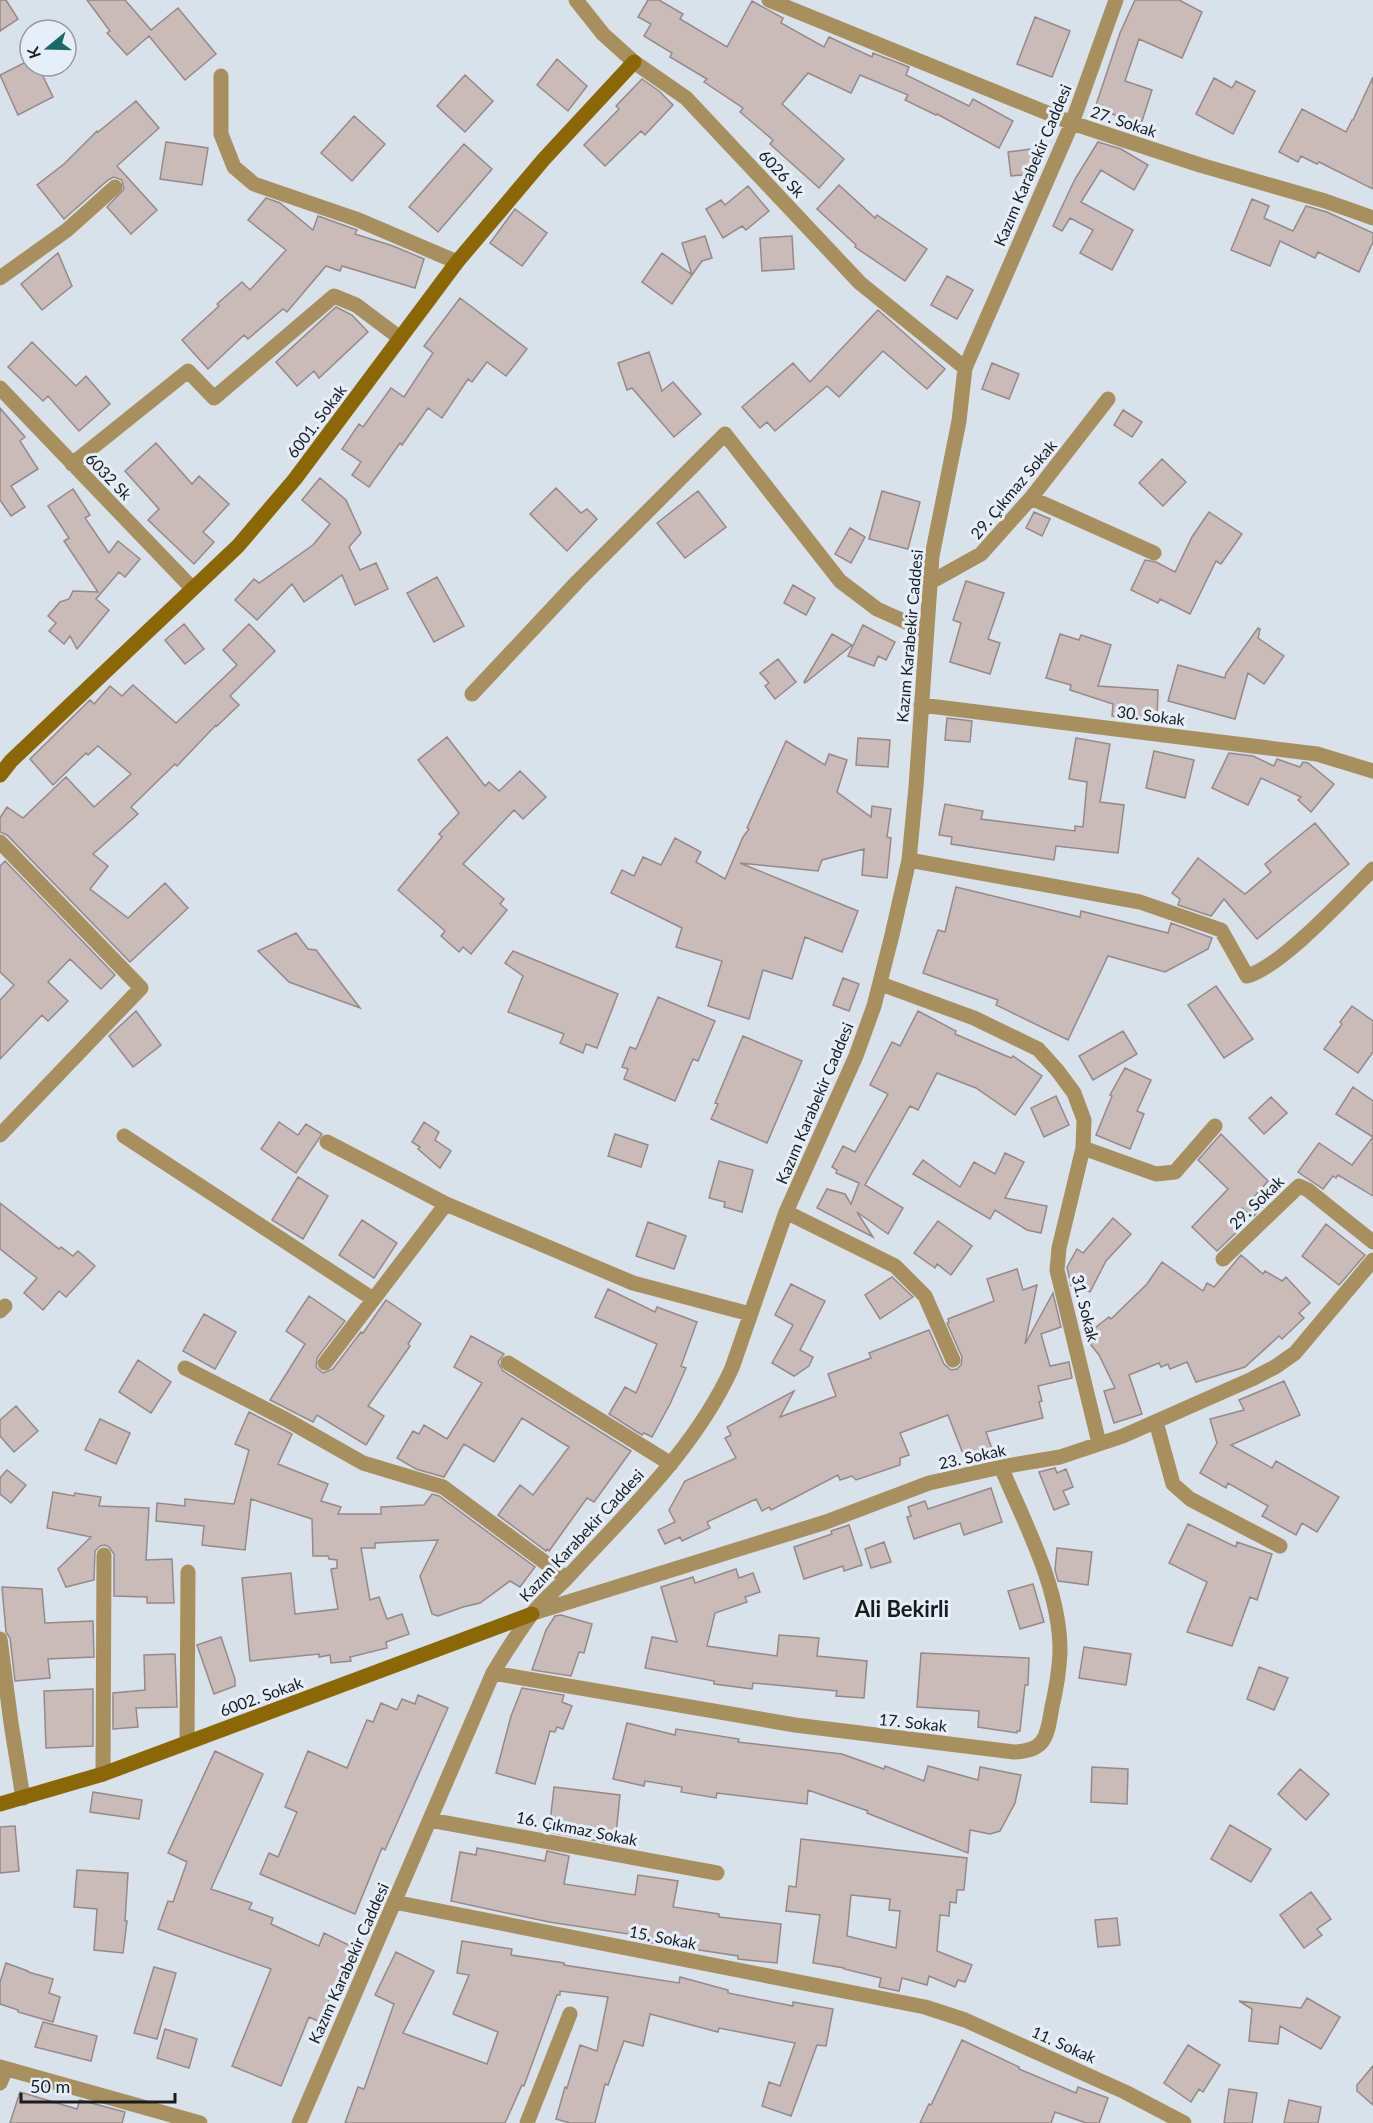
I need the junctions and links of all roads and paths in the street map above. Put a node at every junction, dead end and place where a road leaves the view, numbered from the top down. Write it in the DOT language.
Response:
graph roads {
  1 [pos="576,0"];
  2 [pos="769,0"];
  3 [pos="1116,0"];
  4 [pos="634,62"];
  5 [pos="221,76"];
  6 [pos="1072,123"];
  7 [pos="116,187"];
  8 [pos="1373,218"];
  9 [pos="457,262"];
  10 [pos="0,278"];
  11 [pos="400,338"];
  12 [pos="965,368"];
  13 [pos="0,388"];
  14 [pos="1108,399"];
  15 [pos="72,464"];
  16 [pos="1032,498"];
  17 [pos="1154,553"];
  18 [pos="929,583"];
  19 [pos="192,588"];
  20 [pos="926,631"];
  21 [pos="472,694"];
  22 [pos="921,705"];
  23 [pos="1373,771"];
  24 [pos="0,776"];
  25 [pos="0,842"];
  26 [pos="909,860"];
  27 [pos="1373,869"];
  28 [pos="881,984"];
  29 [pos="1215,1126"];
  30 [pos="0,1135"];
  31 [pos="124,1136"];
  32 [pos="327,1142"];
  33 [pos="1083,1148"];
  34 [pos="446,1204"];
  35 [pos="786,1212"];
  36 [pos="1373,1242"];
  37 [pos="1223,1259"];
  38 [pos="1373,1260"];
  39 [pos="373,1299"];
  40 [pos="750,1314"];
  41 [pos="953,1360"];
  42 [pos="324,1363"];
  43 [pos="508,1363"];
  44 [pos="184,1368"];
  45 [pos="1156,1422"];
  46 [pos="1100,1443"];
  47 [pos="671,1464"];
  48 [pos="1001,1467"];
  49 [pos="1280,1546"];
  50 [pos="104,1556"];
  51 [pos="188,1572"];
  52 [pos="566,1578"];
  53 [pos="532,1614"];
  54 [pos="0,1639"];
  55 [pos="493,1673"];
  56 [pos="187,1742"];
  57 [pos="103,1774"];
  58 [pos="24,1798"];
  59 [pos="0,1804"];
  60 [pos="430,1820"];
  61 [pos="717,1873"];
  62 [pos="394,1902"];
  63 [pos="925,2007"];
  64 [pos="570,2014"];
  65 [pos="2,2073"];
  66 [pos="200,2123"];
  67 [pos="299,2123"];
  68 [pos="527,2123"];
  69 [pos="1184,2123"];
  1 -- 4 [label="street, 6026 Sk"];
  2 -- 6 [label="street, 27. Sokak"];
  3 -- 6 [label="street, Kazım Karabekir Caddesi"];
  4 -- 9 [label="street, 6001. Sokak"];
  4 -- 12 [label="street, 6026 Sk"];
  5 -- 9 [label="street"];
  6 -- 8 [label="street, 27. Sokak"];
  6 -- 12 [label="street, Kazım Karabekir Caddesi"];
  7 -- 10 [label="street"];
  9 -- 11 [label="street, 6001. Sokak"];
  11 -- 15 [label="street"];
  11 -- 19 [label="street, 6001. Sokak"];
  12 -- 18 [label="street, Kazım Karabekir Caddesi"];
  13 -- 15 [label="street, 6032 Sk"];
  14 -- 16 [label="street, 29. Çıkmaz Sokak"];
  15 -- 19 [label="street, 6032 Sk"];
  16 -- 17 [label="street"];
  16 -- 18 [label="street, 29. Çıkmaz Sokak"];
  18 -- 20 [label="street, Kazım Karabekir Caddesi"];
  19 -- 24 [label="street, 6001. Sokak"];
  20 -- 21 [label="street"];
  20 -- 22 [label="street, Kazım Karabekir Caddesi"];
  22 -- 23 [label="street, 30. Sokak"];
  22 -- 26 [label="street, Kazım Karabekir Caddesi"];
  25 -- 30 [label="street"];
  26 -- 27 [label="street"];
  26 -- 28 [label="street, Kazım Karabekir Caddesi"];
  28 -- 33 [label="street, 31. Sokak"];
  28 -- 35 [label="street, Kazım Karabekir Caddesi"];
  29 -- 33 [label="street"];
  31 -- 39 [label="street"];
  32 -- 34 [label="street"];
  33 -- 46 [label="street, 31. Sokak"];
  34 -- 39 [label="street"];
  34 -- 40 [label="street"];
  35 -- 40 [label="street, Kazım Karabekir Caddesi"];
  35 -- 41 [label="street"];
  36 -- 37 [label="street, 29. Sokak"];
  38 -- 45 [label="street, 23. Sokak"];
  39 -- 42 [label="street"];
  40 -- 47 [label="street, Kazım Karabekir Caddesi"];
  43 -- 47 [label="street"];
  44 -- 52 [label="street"];
  45 -- 46 [label="street, 23. Sokak"];
  45 -- 49 [label="street"];
  46 -- 48 [label="street, 23. Sokak"];
  47 -- 52 [label="street, Kazım Karabekir Caddesi"];
  48 -- 53 [label="street, 23. Sokak"];
  48 -- 55 [label="street, 17. Sokak"];
  50 -- 57 [label="street"];
  51 -- 56 [label="street"];
  52 -- 53 [label="street, Kazım Karabekir Caddesi"];
  53 -- 55 [label="street, Kazım Karabekir Caddesi"];
  53 -- 56 [label="street, 6002. Sokak"];
  54 -- 58 [label="street"];
  55 -- 60 [label="street, Kazım Karabekir Caddesi"];
  56 -- 57 [label="street, 6002. Sokak"];
  57 -- 58 [label="street, 6002. Sokak"];
  58 -- 59 [label="street, 6002. Sokak"];
  60 -- 61 [label="street, 16. Çıkmaz Sokak"];
  60 -- 62 [label="street, Kazım Karabekir Caddesi"];
  62 -- 63 [label="street, 15. Sokak"];
  62 -- 67 [label="street, Kazım Karabekir Caddesi"];
  63 -- 69 [label="street, 11. Sokak"];
  64 -- 68 [label="street"];
  65 -- 66 [label="street"];
}
